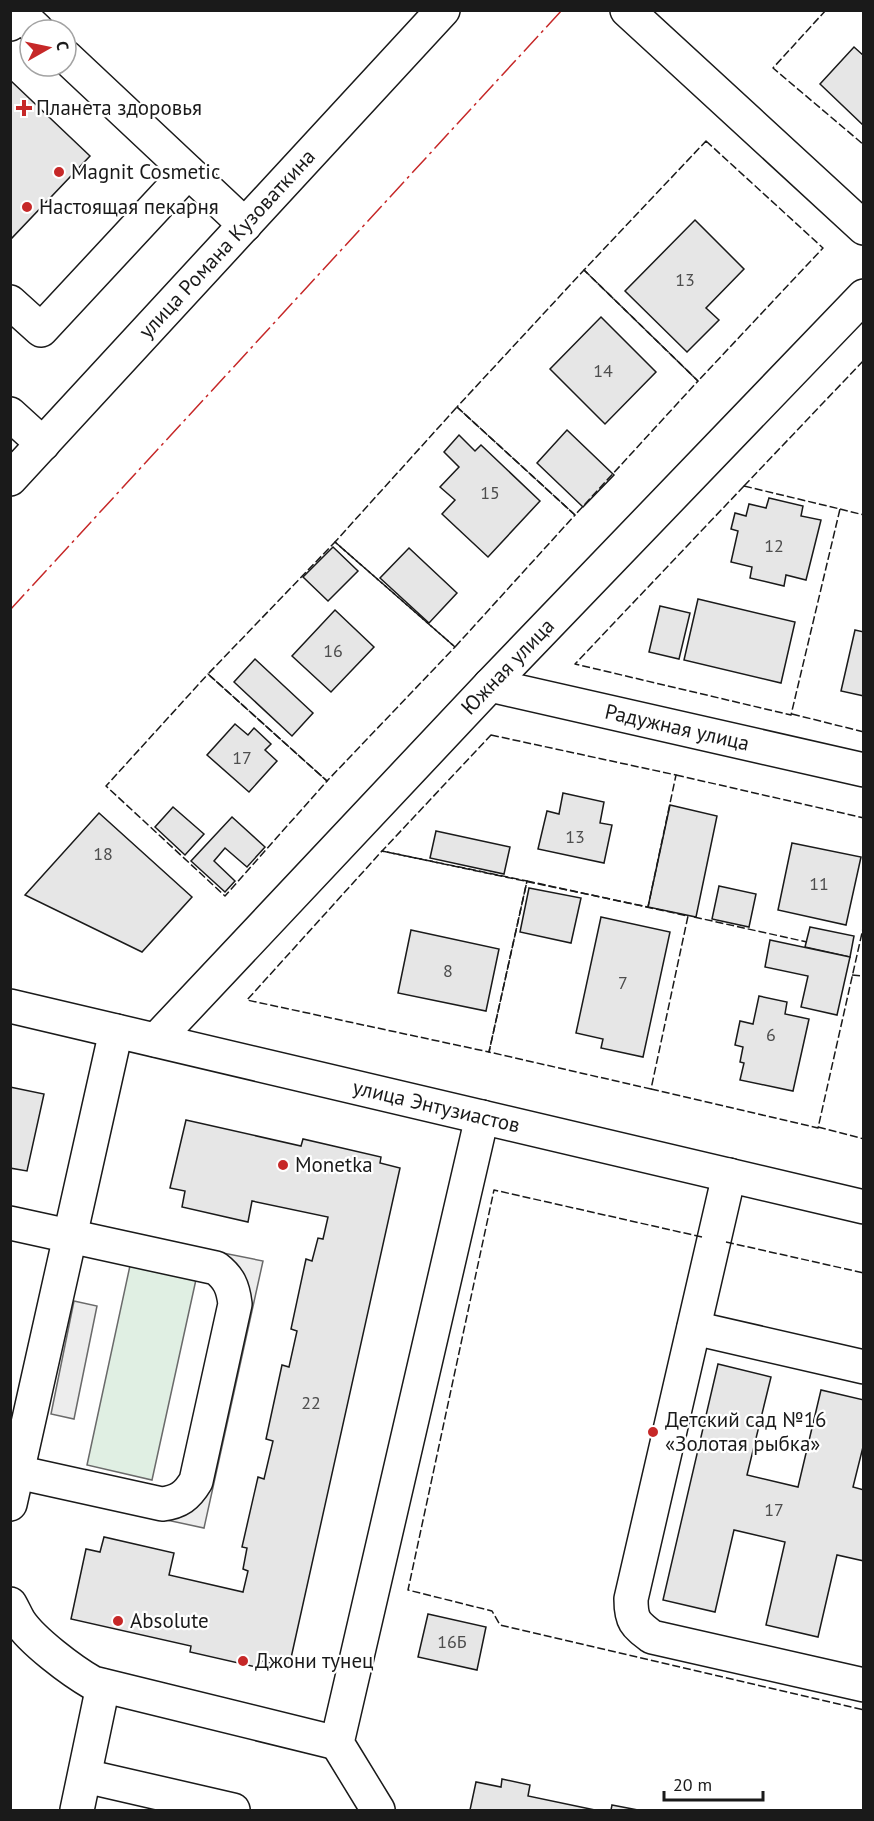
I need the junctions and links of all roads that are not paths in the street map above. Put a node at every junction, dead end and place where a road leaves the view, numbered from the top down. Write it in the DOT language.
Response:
graph roads {
  1 [pos="443,10"];
  2 [pos="627,10"];
  3 [pos="24,18"];
  4 [pos="10,24"];
  5 [pos="78,68"];
  6 [pos="188,172"];
  7 [pos="245,225"];
  8 [pos="864,228"];
  9 [pos="864,296"];
  10 [pos="10,302"];
  11 [pos="10,414"];
  12 [pos="43,444"];
  13 [pos="10,479"];
  14 [pos="490,685"];
  15 [pos="864,770"];
  16 [pos="10,1006"];
  17 [pos="116,1031"];
  18 [pos="156,1040"];
  19 [pos="482,1117"];
  20 [pos="729,1175"];
  21 [pos="864,1207"];
  22 [pos="10,1223"];
  23 [pos="70,1236"];
  24 [pos="694,1328"];
  25 [pos="864,1367"];
  26 [pos="14,1488"];
  27 [pos="10,1604"];
  28 [pos="864,1685"];
  29 [pos="103,1686"];
  30 [pos="337,1743"];
  31 [pos="85,1776"];
  32 [pos="160,1802"];
  33 [pos="77,1810"];
  34 [pos="233,1810"];
  35 [pos="378,1810"];
  1 -- 7 [label="street, улица Романа Кузоваткина"];
  2 -- 8 [label="street"];
  3 -- 4 [label="street"];
  5 -- 6 [label="street"];
  6 -- 7 [label="street"];
  6 -- 10 [label="street"];
  7 -- 12 [label="street, улица Романа Кузоваткина"];
  9 -- 14 [label="street, Южная улица"];
  11 -- 12 [label="street"];
  12 -- 13 [label="street, улица Романа Кузоваткина"];
  14 -- 15 [label="street, Радужная улица"];
  14 -- 18 [label="street, Южная улица"];
  16 -- 17 [label="street, улица Энтузиастов"];
  17 -- 18 [label="street, улица Энтузиастов"];
  17 -- 23 [label="street"];
  18 -- 19 [label="street, улица Энтузиастов"];
  19 -- 20 [label="street, улица Энтузиастов"];
  19 -- 30 [label="street"];
  20 -- 21 [label="street, улица Энтузиастов"];
  20 -- 24 [label="street"];
  22 -- 23 [label="street"];
  23 -- 26 [label="street"];
  23 -- 26 [label="street"];
  24 -- 25 [label="street"];
  24 -- 28 [label="street"];
  27 -- 29 [label="street"];
  29 -- 30 [label="street"];
  29 -- 31 [label="street"];
  30 -- 35 [label="street"];
  31 -- 32 [label="street"];
  31 -- 33 [label="street"];
  32 -- 34 [label="street"];
}
